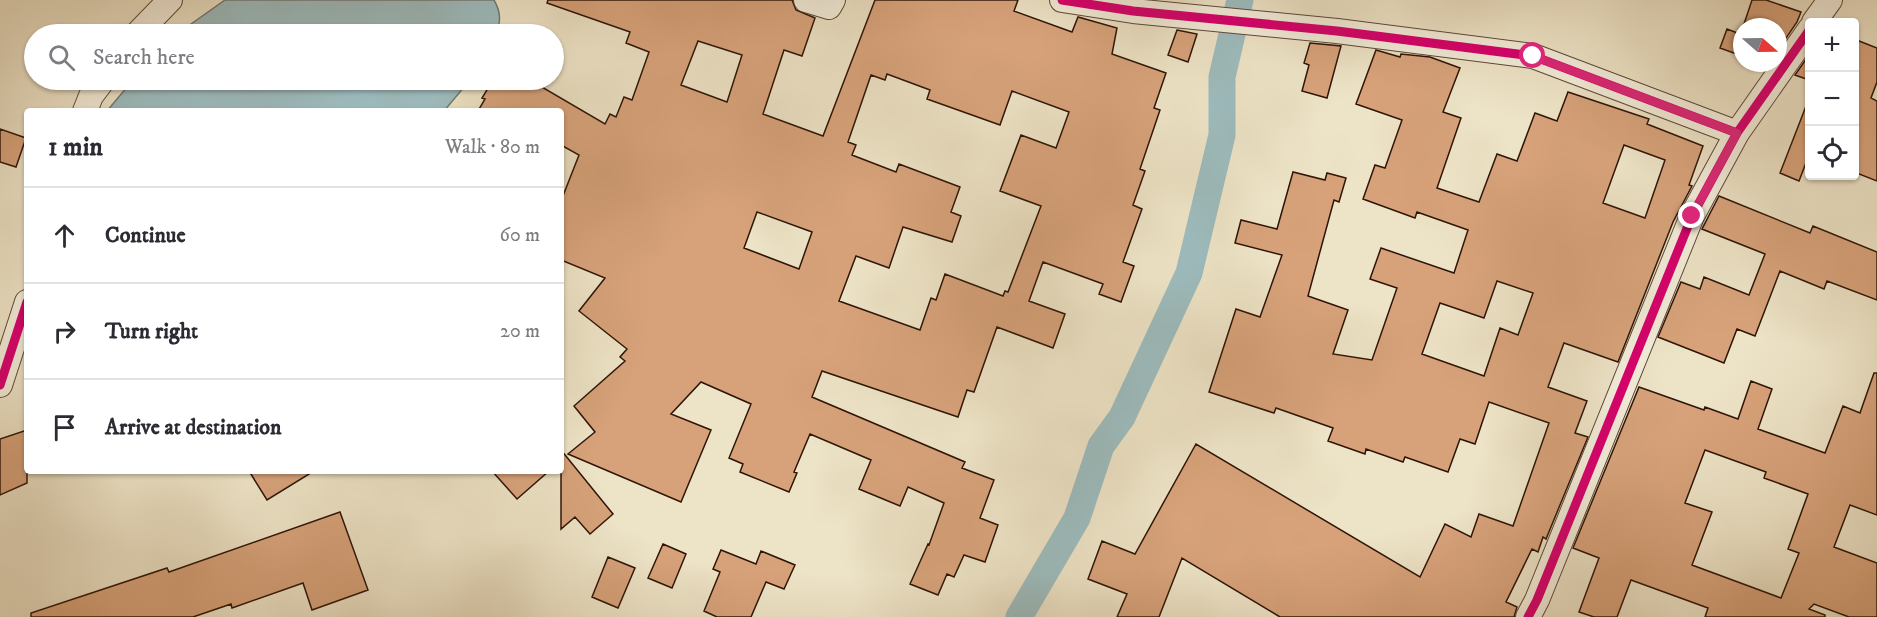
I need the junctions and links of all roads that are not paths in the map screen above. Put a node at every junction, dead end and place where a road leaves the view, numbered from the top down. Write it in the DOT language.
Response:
graph roads {
  1 [pos="170,0"];
  2 [pos="806,0"];
  3 [pos="833,0"];
  4 [pos="1062,0"];
  5 [pos="1830,0"];
  6 [pos="1817,18"];
  7 [pos="147,24"];
  8 [pos="1805,35"];
  9 [pos="96,90"];
  10 [pos="86,108"];
  11 [pos="1737,133"];
  12 [pos="24,311"];
  13 [pos="0,386"];
  14 [pos="1528,617"];
  1 -- 7 [label="street"];
  2 -- 3 [label="street"];
  4 -- 11 [label="street"];
  5 -- 6 [label="street"];
  8 -- 11 [label="street"];
  9 -- 10 [label="street"];
  11 -- 14 [label="street"];
  12 -- 13 [label="street"];
}
